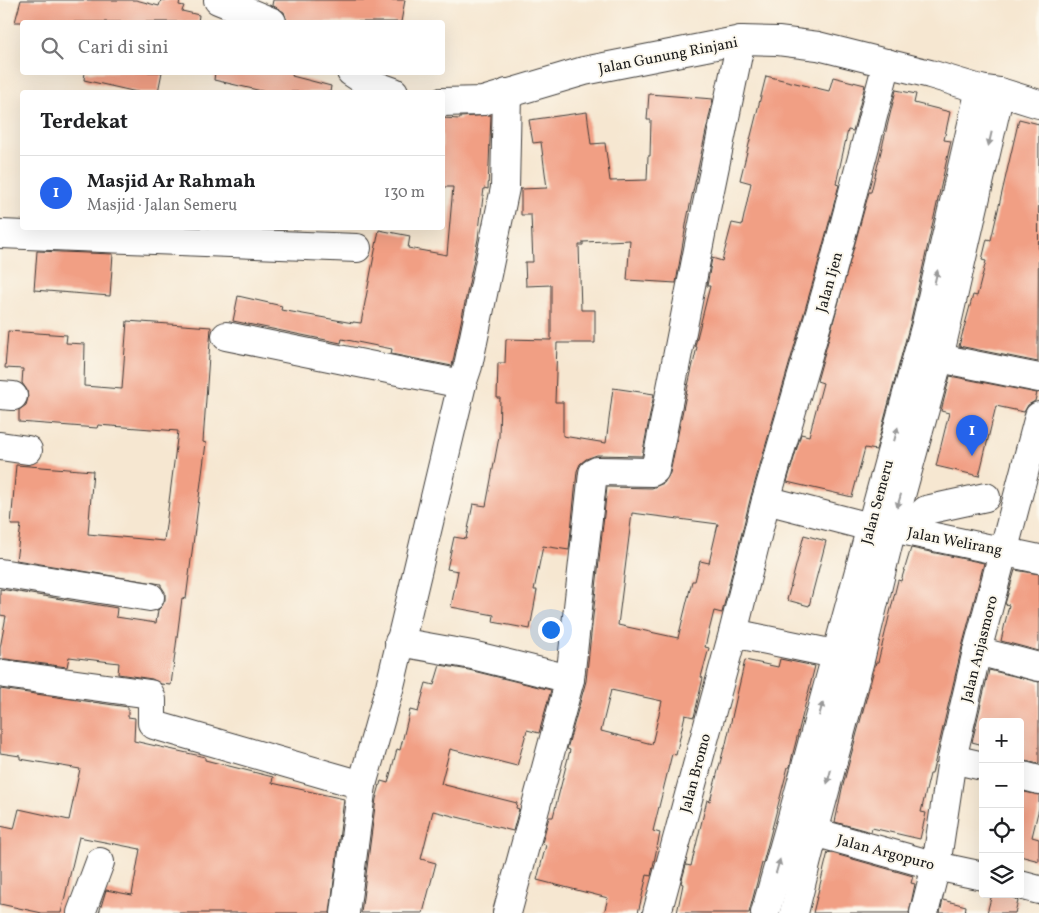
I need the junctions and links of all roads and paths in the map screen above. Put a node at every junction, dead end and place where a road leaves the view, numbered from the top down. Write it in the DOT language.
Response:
graph roads {
  1 [pos="218,0"];
  2 [pos="267,20"];
  3 [pos="740,40"];
  4 [pos="887,63"];
  5 [pos="356,75"];
  6 [pos="388,90"];
  7 [pos="990,90"];
  8 [pos="507,93"];
  9 [pos="445,102"];
  10 [pos="1039,104"];
  11 [pos="0,234"];
  12 [pos="356,248"];
  13 [pos="226,336"];
  14 [pos="939,358"];
  15 [pos="1039,378"];
  16 [pos="462,384"];
  17 [pos="1039,416"];
  18 [pos="0,446"];
  19 [pos="28,450"];
  20 [pos="986,497"];
  21 [pos="766,500"];
  22 [pos="893,529"];
  23 [pos="1003,550"];
  24 [pos="1039,559"];
  25 [pos="0,573"];
  26 [pos="150,597"];
  27 [pos="733,633"];
  28 [pos="400,642"];
  29 [pos="977,651"];
  30 [pos="848,657"];
  31 [pos="1039,667"];
  32 [pos="4,674"];
  33 [pos="570,679"];
  34 [pos="952,759"];
  35 [pos="979,765"];
  36 [pos="1024,776"];
  37 [pos="1039,780"];
  38 [pos="362,785"];
  39 [pos="802,829"];
  40 [pos="100,862"];
  41 [pos="936,866"];
  42 [pos="979,875"];
  43 [pos="1024,887"];
  44 [pos="1039,890"];
  45 [pos="81,913"];
  46 [pos="345,913"];
  47 [pos="506,913"];
  48 [pos="657,913"];
  49 [pos="765,913"];
  50 [pos="794,913"];
  51 [pos="924,913"];
  1 -- 2 [label="street"];
  3 -- 4 [label="street, Jalan Gunung Rinjani"];
  3 -- 8 [label="street, Jalan Gunung Rinjani"];
  3 -- 33 [label="street"];
  4 -- 7 [label="street, Jalan Gunung Rinjani"];
  4 -- 21 [label="street, Jalan Ijen"];
  5 -- 6 [label="street"];
  7 -- 10 [label="street, Jalan Gunung Rinjani"];
  7 -- 14 [label="street, Jalan Semeru, one-way"];
  22 -- 7 [label="street, Jalan Semeru, one-way"];
  8 -- 9 [label="street, Jalan Gunung Rinjani"];
  8 -- 16 [label="street"];
  11 -- 12 [label="street"];
  13 -- 16 [label="street"];
  14 -- 15 [label="street"];
  14 -- 22 [label="street, Jalan Semeru, one-way"];
  16 -- 28 [label="street"];
  17 -- 23 [label="street, Jalan Anjasmoro"];
  18 -- 19 [label="street"];
  20 -- 22 [label="street"];
  21 -- 22 [label="street"];
  21 -- 27 [label="street, Jalan Ijen"];
  22 -- 23 [label="street, Jalan Welirang"];
  22 -- 30 [label="street, Jalan Semeru"];
  23 -- 24 [label="street, Jalan Welirang"];
  23 -- 29 [label="street, Jalan Anjasmoro"];
  25 -- 26 [label="street"];
  27 -- 30 [label="street"];
  27 -- 48 [label="street, Jalan Bromo"];
  28 -- 33 [label="street"];
  28 -- 38 [label="street"];
  29 -- 31 [label="street"];
  29 -- 34 [label="street, Jalan Anjasmoro"];
  30 -- 39 [label="street, Jalan Semeru"];
  32 -- 38 [label="street"];
  33 -- 47 [label="street"];
  34 -- 35 [label="street"];
  34 -- 41 [label="street, Jalan Anjasmoro"];
  36 -- 37 [label="street"];
  38 -- 46 [label="street"];
  39 -- 41 [label="street, Jalan Argopuro"];
  49 -- 39 [label="street, Jalan Semeru, one-way"];
  39 -- 50 [label="street, Jalan Semeru"];
  40 -- 45 [label="street"];
  41 -- 42 [label="street, Jalan Argopuro"];
  41 -- 51 [label="street, Jalan Anjasmoro"];
  43 -- 44 [label="street"];
}
